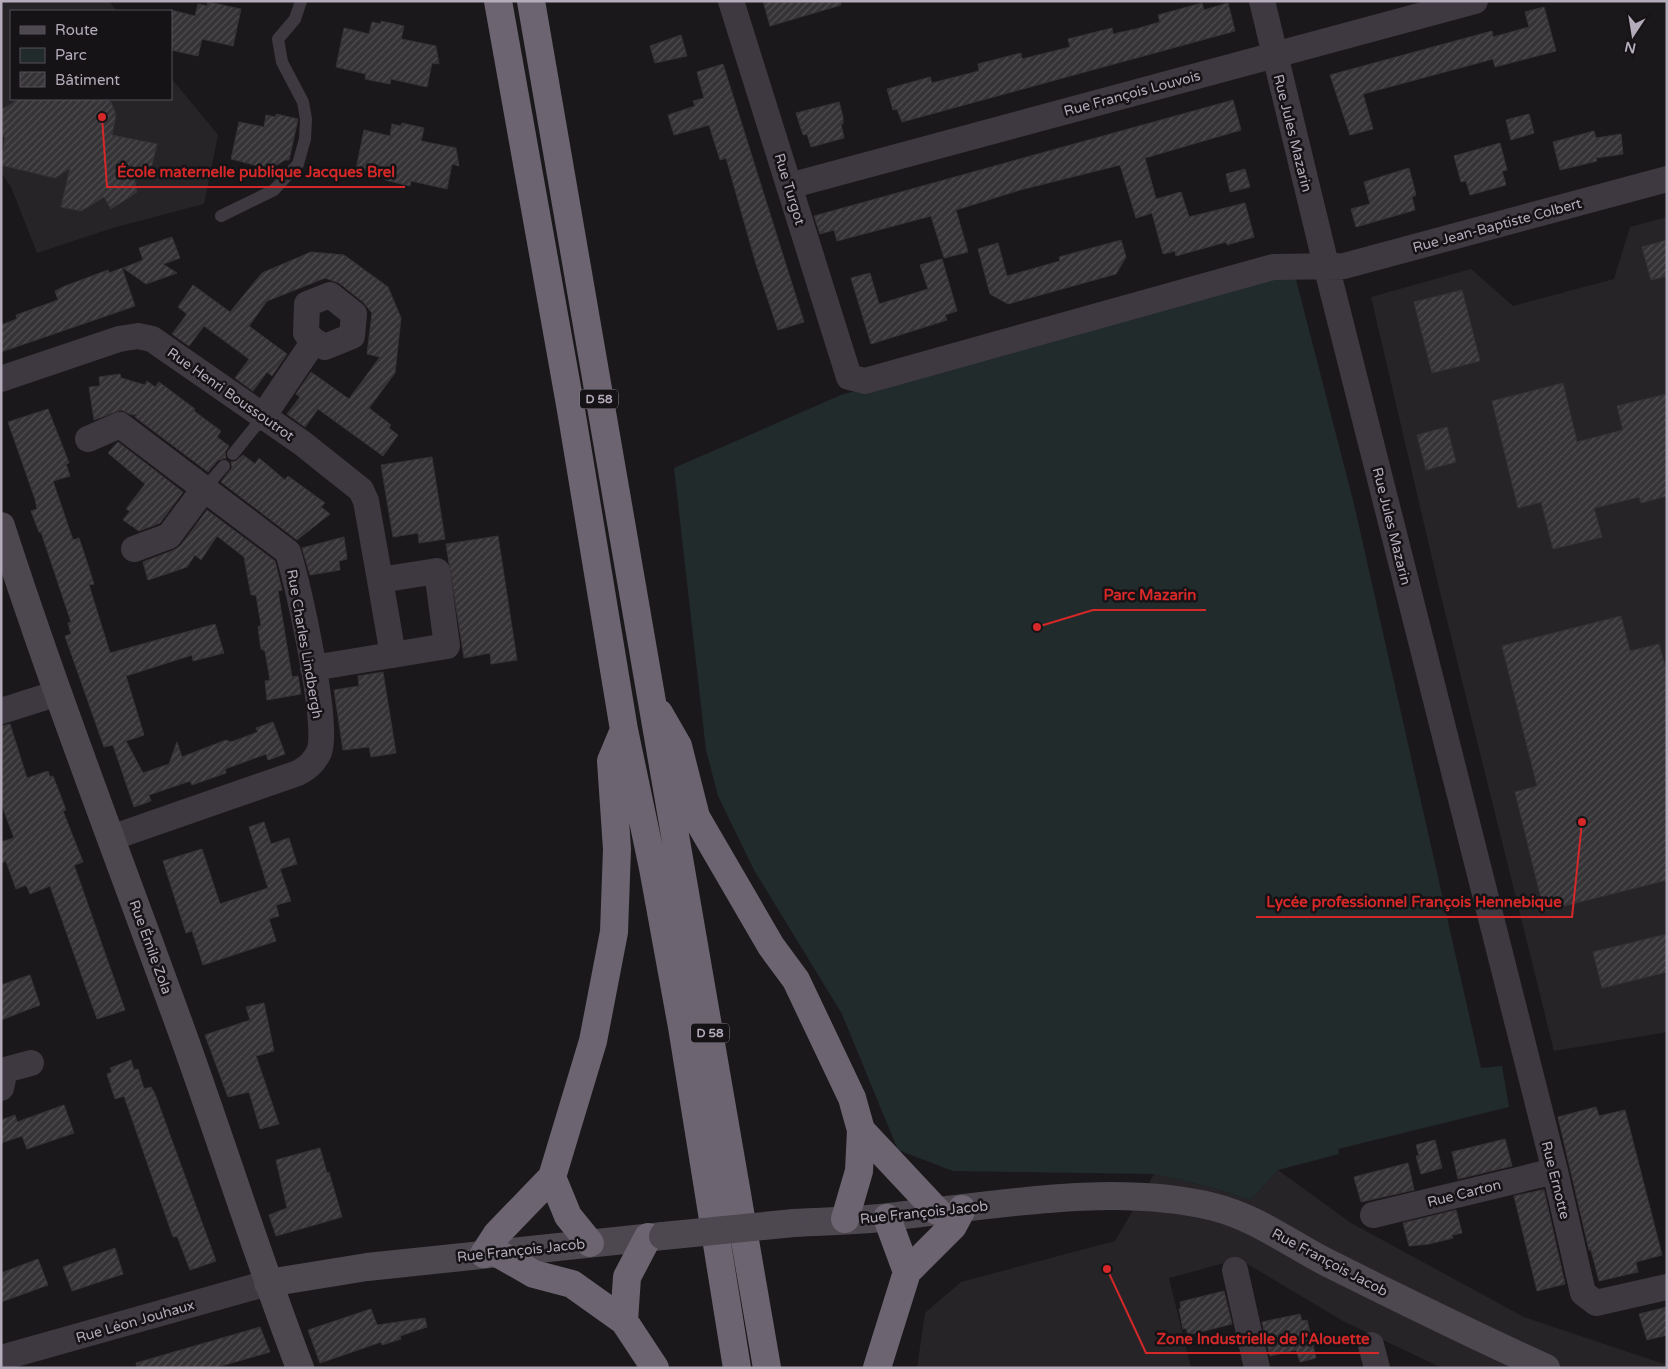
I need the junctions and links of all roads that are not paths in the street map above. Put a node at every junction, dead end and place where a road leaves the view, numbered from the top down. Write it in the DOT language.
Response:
graph roads {
  1 [pos="301,1"];
  2 [pos="498,1"];
  3 [pos="531,1"];
  4 [pos="731,1"];
  5 [pos="1262,1"];
  6 [pos="1475,1"];
  7 [pos="1274,55"];
  8 [pos="1667,179"];
  9 [pos="789,186"];
  10 [pos="221,216"];
  11 [pos="1326,265"];
  12 [pos="314,341"];
  13 [pos="849,377"];
  14 [pos="1,379"];
  15 [pos="262,418"];
  16 [pos="88,439"];
  17 [pos="233,454"];
  18 [pos="224,466"];
  19 [pos="204,489"];
  20 [pos="1,526"];
  21 [pos="134,549"];
  22 [pos="380,580"];
  23 [pos="393,655"];
  24 [pos="313,668"];
  25 [pos="58,693"];
  26 [pos="650,699"];
  27 [pos="1,711"];
  28 [pos="624,730"];
  29 [pos="111,838"];
  30 [pos="1523,1051"];
  31 [pos="31,1063"];
  32 [pos="1,1088"];
  33 [pos="861,1130"];
  34 [pos="1555,1171"];
  35 [pos="552,1176"];
  36 [pos="950,1210"];
  37 [pos="1373,1215"];
  38 [pos="887,1218"];
  39 [pos="845,1219"];
  40 [pos="656,1237"];
  41 [pos="590,1243"];
  42 [pos="490,1254"];
  43 [pos="1235,1270"];
  44 [pos="908,1272"];
  45 [pos="268,1283"];
  46 [pos="1667,1287"];
  47 [pos="624,1321"];
  48 [pos="1,1358"];
  49 [pos="300,1368"];
  50 [pos="655,1368"];
  51 [pos="737,1368"];
  52 [pos="767,1368"];
  53 [pos="877,1368"];
  54 [pos="1257,1368"];
  55 [pos="1546,1368"];
  1 -- 10 [label="lane"];
  2 -- 28 [label="highway, D 58"];
  3 -- 26 [label="highway, D 58"];
  4 -- 9 [label="street, Rue Turgot"];
  5 -- 7 [label="street, Rue Jules Mazarin"];
  6 -- 7 [label="street, Rue François Louvois"];
  7 -- 9 [label="street, Rue François Louvois"];
  7 -- 11 [label="street, Rue Jules Mazarin"];
  8 -- 11 [label="street, Rue Jean-Baptiste Colbert"];
  9 -- 13 [label="street, Rue Turgot"];
  11 -- 13 [label="street, Rue Jean-Baptiste Colbert"];
  11 -- 30 [label="street, Rue Jules Mazarin"];
  12 -- 15 [label="street"];
  14 -- 15 [label="street, Rue Henri Boussoutrot"];
  15 -- 17 [label="lane"];
  15 -- 22 [label="street, Rue Henri Boussoutrot"];
  16 -- 19 [label="street, Rue Charles Lindbergh"];
  18 -- 19 [label="lane"];
  19 -- 21 [label="street"];
  19 -- 24 [label="street, Rue Charles Lindbergh"];
  20 -- 25 [label="street, Rue Émile Zola"];
  22 -- 23 [label="street, Rue Henri Boussoutrot"];
  22 -- 23 [label="street"];
  23 -- 24 [label="street"];
  24 -- 29 [label="street, Rue Charles Lindbergh"];
  25 -- 27 [label="street"];
  25 -- 29 [label="street, Rue Émile Zola"];
  26 -- 33 [label="highway"];
  26 -- 52 [label="highway, D 58"];
  28 -- 35 [label="highway"];
  28 -- 51 [label="highway, D 58"];
  29 -- 45 [label="street, Rue Émile Zola"];
  30 -- 34 [label="street, Rue Ernotte"];
  31 -- 32 [label="street"];
  33 -- 36 [label="highway"];
  33 -- 39 [label="highway"];
  34 -- 37 [label="street, Rue Carton"];
  34 -- 46 [label="street, Rue Ernotte"];
  35 -- 41 [label="highway"];
  35 -- 42 [label="highway"];
  36 -- 38 [label="street, Rue François Jacob"];
  36 -- 44 [label="highway"];
  36 -- 55 [label="street, Rue François Jacob"];
  38 -- 39 [label="street, Rue François Jacob"];
  38 -- 44 [label="highway"];
  39 -- 40 [label="street, Rue François Jacob, bridge"];
  40 -- 41 [label="street, Rue François Jacob"];
  40 -- 47 [label="highway"];
  41 -- 42 [label="street, Rue François Jacob"];
  42 -- 45 [label="street, Rue François Jacob"];
  42 -- 47 [label="highway"];
  43 -- 54 [label="street"];
  44 -- 53 [label="highway"];
  45 -- 48 [label="street, Rue Léon Jouhaux"];
  45 -- 49 [label="street, Rue Émile Zola"];
  47 -- 50 [label="highway"];
}
